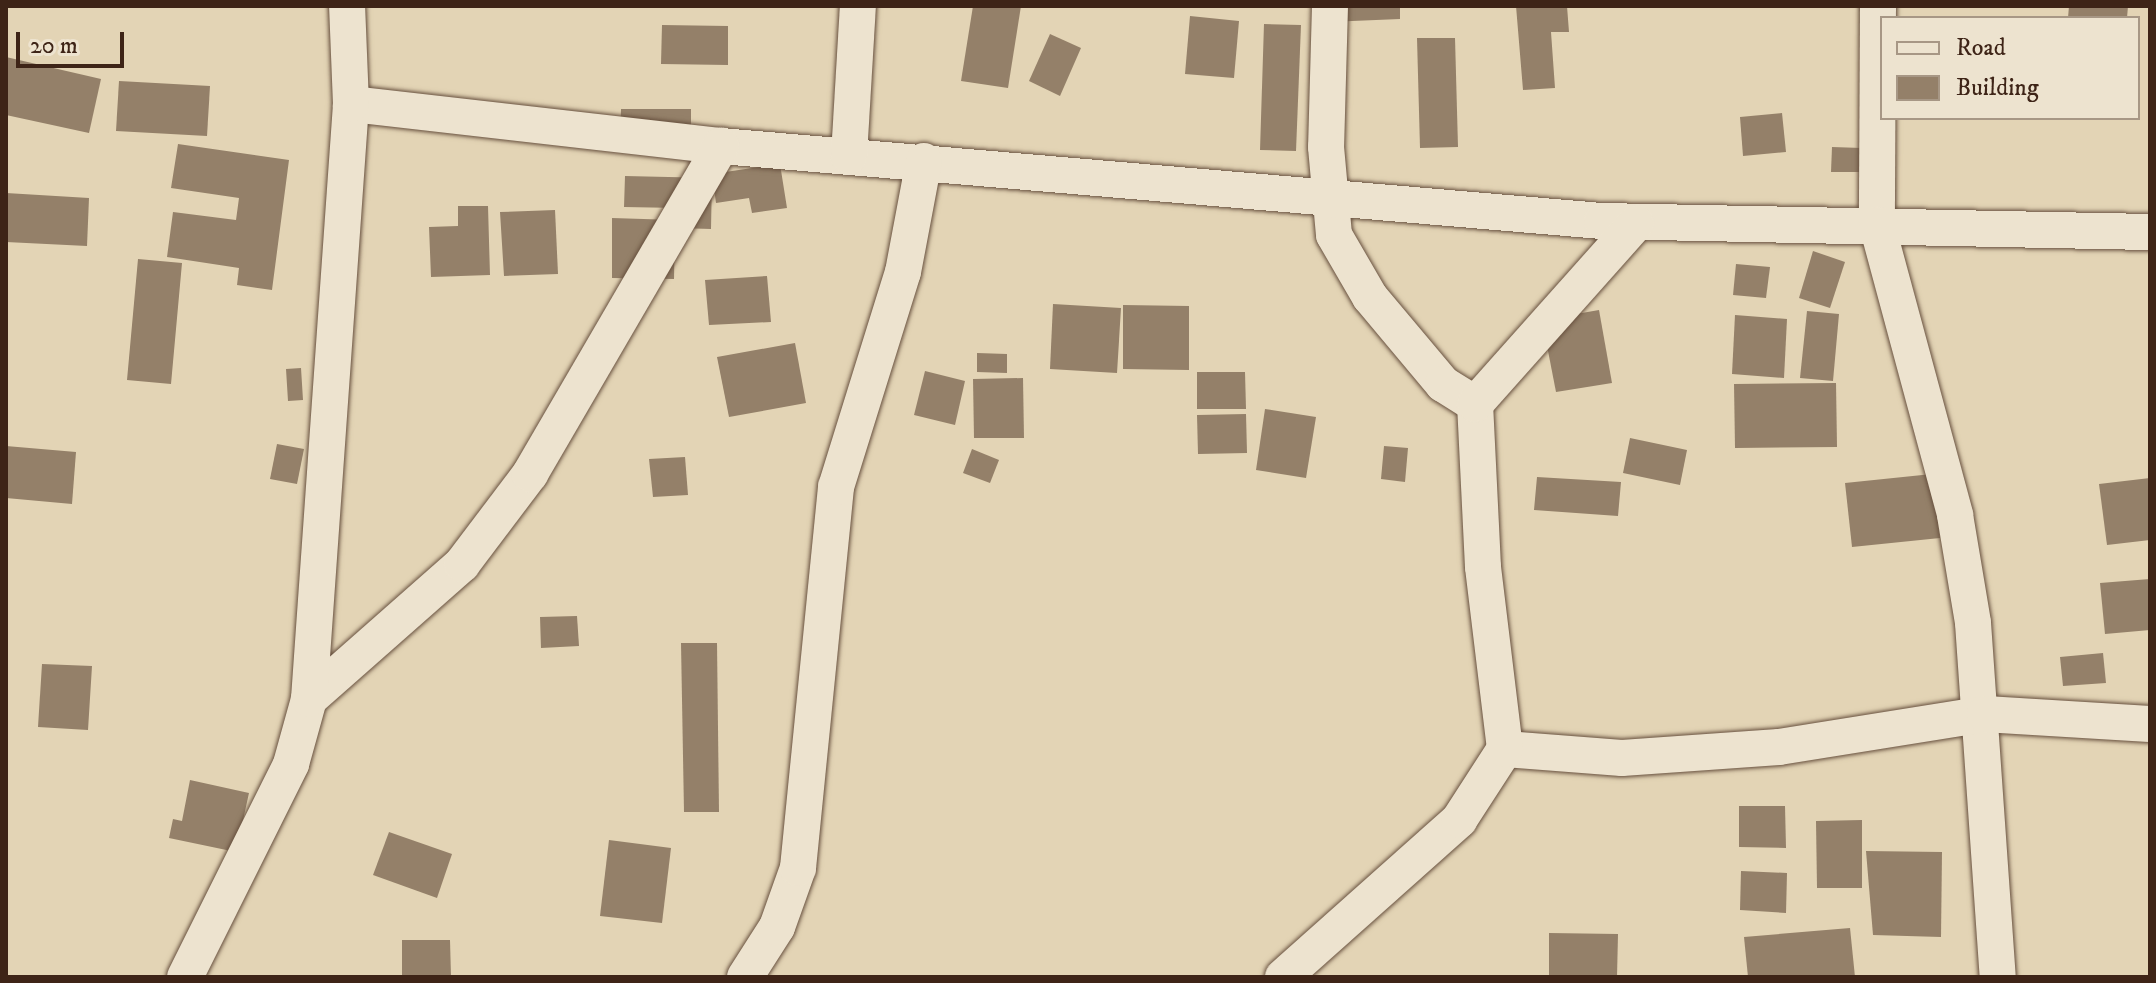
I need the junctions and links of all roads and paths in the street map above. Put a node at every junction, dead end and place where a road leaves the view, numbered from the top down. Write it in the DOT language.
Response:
graph roads {
  1 [pos="347,6"];
  2 [pos="858,6"];
  3 [pos="1330,6"];
  4 [pos="1878,6"];
  5 [pos="351,104"];
  6 [pos="721,146"];
  7 [pos="849,156"];
  8 [pos="924,161"];
  9 [pos="1328,197"];
  10 [pos="1636,223"];
  11 [pos="1877,225"];
  12 [pos="2150,232"];
  13 [pos="1475,404"];
  14 [pos="309,699"];
  15 [pos="1985,714"];
  16 [pos="2150,724"];
  17 [pos="1505,749"];
  18 [pos="185,977"];
  19 [pos="745,977"];
  20 [pos="1283,977"];
  21 [pos="1998,977"];
  1 -- 5 [label="street"];
  2 -- 7 [label="street"];
  3 -- 9 [label="street"];
  4 -- 11 [label="street"];
  5 -- 6 [label="street"];
  5 -- 14 [label="street"];
  6 -- 7 [label="street"];
  6 -- 14 [label="street"];
  7 -- 8 [label="street"];
  8 -- 9 [label="street"];
  8 -- 19 [label="street"];
  9 -- 10 [label="street"];
  9 -- 13 [label="street"];
  10 -- 11 [label="street"];
  10 -- 13 [label="street"];
  11 -- 12 [label="street"];
  11 -- 15 [label="street"];
  13 -- 17 [label="street"];
  14 -- 18 [label="street"];
  15 -- 16 [label="street"];
  15 -- 17 [label="street"];
  15 -- 21 [label="street"];
  17 -- 20 [label="street"];
}
